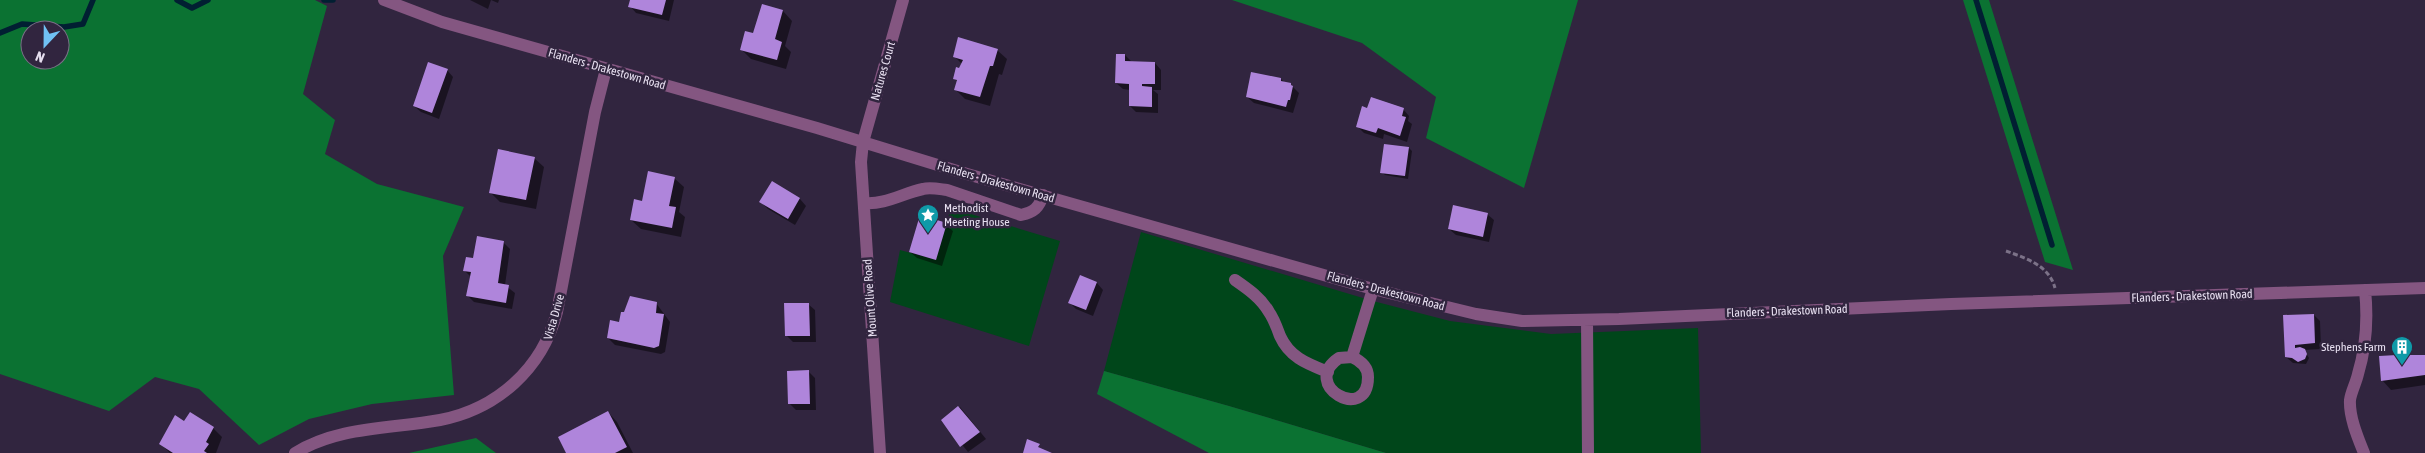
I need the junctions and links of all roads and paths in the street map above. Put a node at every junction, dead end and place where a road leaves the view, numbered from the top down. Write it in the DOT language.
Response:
graph roads {
  1 [pos="384,0"];
  2 [pos="903,0"];
  3 [pos="606,69"];
  4 [pos="863,142"];
  5 [pos="1043,195"];
  6 [pos="864,203"];
  7 [pos="2006,250"];
  8 [pos="1235,280"];
  9 [pos="2425,288"];
  10 [pos="1373,289"];
  11 [pos="2365,290"];
  12 [pos="2056,301"];
  13 [pos="1586,320"];
  14 [pos="1352,357"];
  15 [pos="1328,372"];
  16 [pos="295,453"];
  17 [pos="880,453"];
  18 [pos="1588,453"];
  19 [pos="2364,453"];
  1 -- 3 [label="street, Flanders - Drakestown Road"];
  2 -- 4 [label="street, Natures Court"];
  3 -- 4 [label="street, Flanders - Drakestown Road"];
  3 -- 16 [label="street, Vista Drive"];
  4 -- 5 [label="street, Flanders - Drakestown Road"];
  4 -- 6 [label="street, Mount Olive Road"];
  5 -- 6 [label="street"];
  5 -- 10 [label="street, Flanders - Drakestown Road"];
  6 -- 17 [label="street, Mount Olive Road"];
  7 -- 12 [label="path"];
  8 -- 15 [label="street"];
  9 -- 11 [label="street, Flanders - Drakestown Road"];
  10 -- 13 [label="street, Flanders - Drakestown Road"];
  10 -- 14 [label="street"];
  11 -- 12 [label="street, Flanders - Drakestown Road"];
  11 -- 19 [label="street"];
  12 -- 13 [label="street, Flanders - Drakestown Road"];
  13 -- 18 [label="street"];
  14 -- 15 [label="street"];
  14 -- 15 [label="street"];
}
